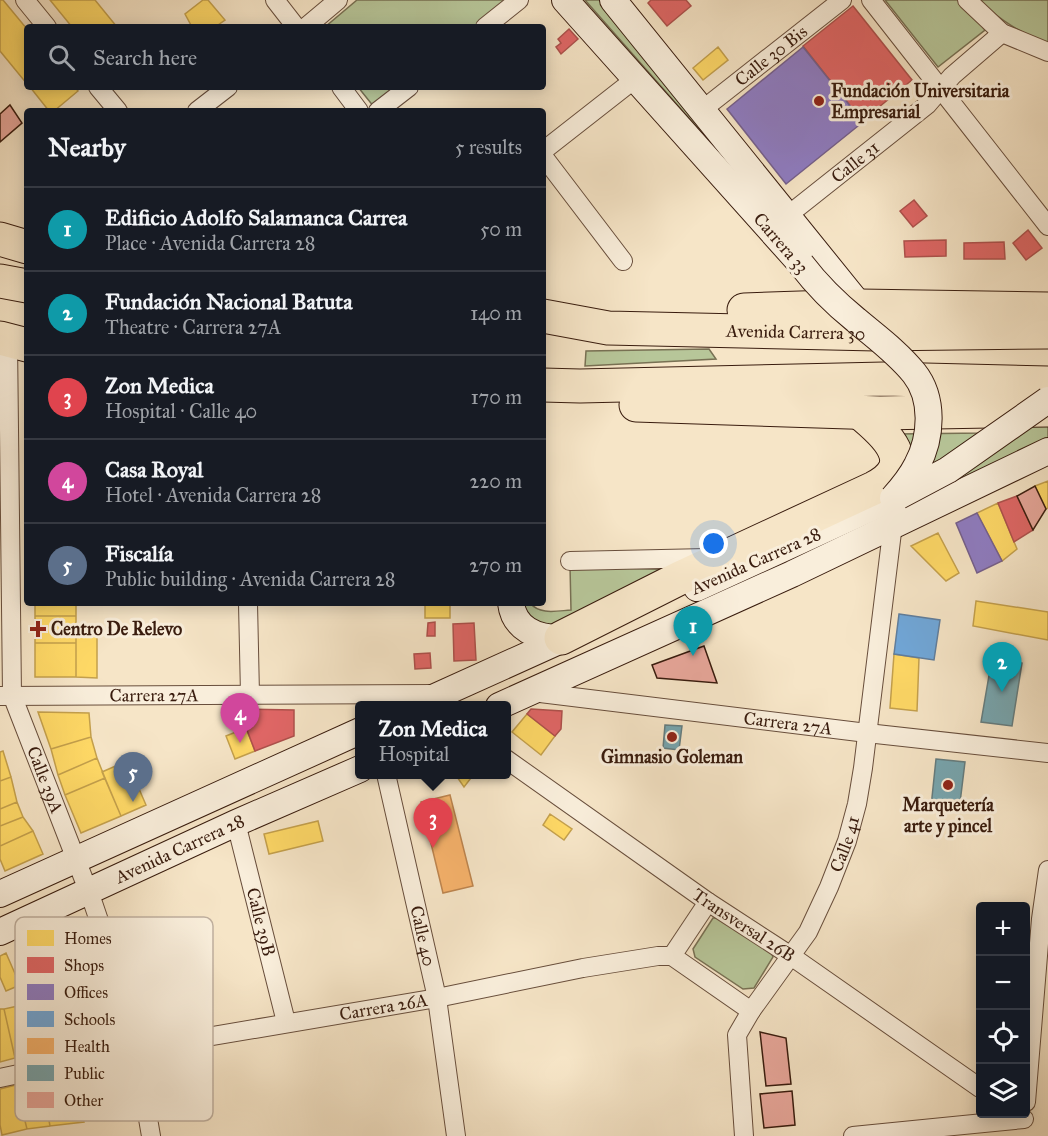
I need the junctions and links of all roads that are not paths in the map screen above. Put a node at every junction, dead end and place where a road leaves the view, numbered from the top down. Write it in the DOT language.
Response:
graph roads {
  1 [pos="25,0"];
  2 [pos="275,0"];
  3 [pos="338,0"];
  4 [pos="519,0"];
  5 [pos="565,0"];
  6 [pos="842,0"];
  7 [pos="871,0"];
  8 [pos="967,0"];
  9 [pos="617,1"];
  10 [pos="45,24"];
  11 [pos="294,24"];
  12 [pos="310,24"];
  13 [pos="489,24"];
  14 [pos="1002,33"];
  15 [pos="1048,52"];
  16 [pos="626,86"];
  17 [pos="942,88"];
  18 [pos="100,90"];
  19 [pos="224,90"];
  20 [pos="343,90"];
  21 [pos="405,90"];
  22 [pos="116,108"];
  23 [pos="201,108"];
  24 [pos="357,108"];
  25 [pos="382,108"];
  26 [pos="702,110"];
  27 [pos="546,149"];
  28 [pos="546,160"];
  29 [pos="787,216"];
  30 [pos="1048,226"];
  31 [pos="0,239"];
  32 [pos="24,246"];
  33 [pos="623,261"];
  34 [pos="0,281"];
  35 [pos="24,285"];
  36 [pos="1048,292"];
  37 [pos="860,306"];
  38 [pos="1048,309"];
  39 [pos="546,315"];
  40 [pos="546,316"];
  41 [pos="1048,332"];
  42 [pos="15,341"];
  43 [pos="1048,383"];
  44 [pos="546,385"];
  45 [pos="580,386"];
  46 [pos="1048,400"];
  47 [pos="546,403"];
  48 [pos="718,407"];
  49 [pos="1048,410"];
  50 [pos="859,412"];
  51 [pos="1048,451"];
  52 [pos="893,498"];
  53 [pos="893,524"];
  54 [pos="724,558"];
  55 [pos="570,561"];
  56 [pos="12,565"];
  57 [pos="248,606"];
  58 [pos="512,606"];
  59 [pos="561,638"];
  60 [pos="530,692"];
  61 [pos="440,694"];
  62 [pos="250,695"];
  63 [pos="6,696"];
  64 [pos="424,701"];
  65 [pos="509,701"];
  66 [pos="355,733"];
  67 [pos="867,733"];
  68 [pos="1048,753"];
  69 [pos="511,762"];
  70 [pos="355,771"];
  71 [pos="387,779"];
  72 [pos="236,823"];
  73 [pos="77,861"];
  74 [pos="1048,870"];
  75 [pos="89,892"];
  76 [pos="0,894"];
  77 [pos="708,902"];
  78 [pos="33,917"];
  79 [pos="98,917"];
  80 [pos="1045,920"];
  81 [pos="15,925"];
  82 [pos="0,932"];
  83 [pos="672,956"];
  84 [pos="790,956"];
  85 [pos="437,998"];
  86 [pos="751,1011"];
  87 [pos="286,1022"];
  88 [pos="213,1035"];
  89 [pos="1029,1064"];
  90 [pos="15,1075"];
  91 [pos="0,1078"];
  92 [pos="976,1085"];
  93 [pos="1014,1118"];
  94 [pos="148,1121"];
  95 [pos="151,1136"];
  96 [pos="456,1136"];
  97 [pos="744,1136"];
  98 [pos="853,1136"];
  1 -- 10 [label="street"];
  2 -- 11 [label="street"];
  3 -- 12 [label="street"];
  4 -- 13 [label="street"];
  5 -- 52 [label="main road, Carrera 33, bridge"];
  6 -- 26 [label="street, Calle 30 Bis"];
  7 -- 17 [label="street"];
  8 -- 14 [label="street"];
  9 -- 26 [label="main road, Carrera 33"];
  14 -- 15 [label="street"];
  14 -- 17 [label="street, Calle 31"];
  16 -- 27 [label="street"];
  17 -- 29 [label="street, Calle 31"];
  17 -- 30 [label="street"];
  18 -- 22 [label="street"];
  19 -- 23 [label="street"];
  20 -- 24 [label="street"];
  21 -- 25 [label="street"];
  26 -- 29 [label="main road, Carrera 33"];
  28 -- 33 [label="street"];
  29 -- 37 [label="main road, Carrera 33"];
  31 -- 32 [label="highway"];
  34 -- 35 [label="highway"];
  36 -- 37 [label="main road, Avenida Carrera 30"];
  37 -- 38 [label="highway, Avenida Carrera 30"];
  37 -- 39 [label="highway, Avenida Carrera 30"];
  40 -- 41 [label="highway, Avenida Carrera 30"];
  42 -- 56 [label="street, Calle 39A"];
  43 -- 45 [label="highway"];
  44 -- 45 [label="highway"];
  45 -- 48 [label="highway"];
  46 -- 52 [label="main road, Avenida Carrera 28, bridge"];
  47 -- 48 [label="highway"];
  48 -- 50 [label="highway"];
  49 -- 50 [label="highway"];
  50 -- 54 [label="highway"];
  51 -- 53 [label="main road, Avenida Carrera 28"];
  52 -- 59 [label="main road, Avenida Carrera 28"];
  53 -- 60 [label="main road, Avenida Carrera 28"];
  53 -- 67 [label="street, Calle 41"];
  54 -- 55 [label="street"];
  54 -- 59 [label="highway"];
  56 -- 63 [label="street, Calle 39A"];
  57 -- 62 [label="street"];
  58 -- 59 [label="main road"];
  59 -- 61 [label="main road, Avenida Carrera 28"];
  60 -- 65 [label="main road, Avenida Carrera 28"];
  60 -- 67 [label="street, Carrera 27A"];
  61 -- 62 [label="street, Carrera 27A"];
  61 -- 64 [label="main road, Avenida Carrera 28"];
  62 -- 63 [label="street, Carrera 27A"];
  63 -- 73 [label="street, Calle 39A"];
  66 -- 73 [label="main road, Avenida Carrera 28"];
  67 -- 68 [label="street, Carrera 27A"];
  67 -- 84 [label="street, Calle 41"];
  69 -- 77 [label="street, Transversal 26B"];
  70 -- 72 [label="main road, Avenida Carrera 28"];
  71 -- 85 [label="street, Calle 40"];
  72 -- 75 [label="main road, Avenida Carrera 28"];
  72 -- 87 [label="street, Calle 39B"];
  73 -- 75 [label="street, Calle 39A"];
  73 -- 76 [label="main road, Avenida Carrera 28"];
  74 -- 80 [label="street"];
  75 -- 78 [label="main road, Avenida Carrera 28"];
  75 -- 79 [label="street, Calle 39A"];
  77 -- 83 [label="street"];
  77 -- 84 [label="street, Transversal 26B"];
  80 -- 89 [label="street"];
  81 -- 82 [label="main road, Avenida Carrera 28"];
  83 -- 85 [label="street, Carrera 26A"];
  83 -- 86 [label="street"];
  84 -- 86 [label="street, Calle 41"];
  84 -- 92 [label="street, Transversal 26B"];
  85 -- 87 [label="street, Carrera 26A"];
  85 -- 96 [label="street, Calle 40"];
  86 -- 97 [label="street, Calle 41"];
  87 -- 88 [label="street, Carrera 26A"];
  90 -- 91 [label="street, Carrera 26A"];
  93 -- 98 [label="street"];
  94 -- 95 [label="street, Calle 39A"];
}
